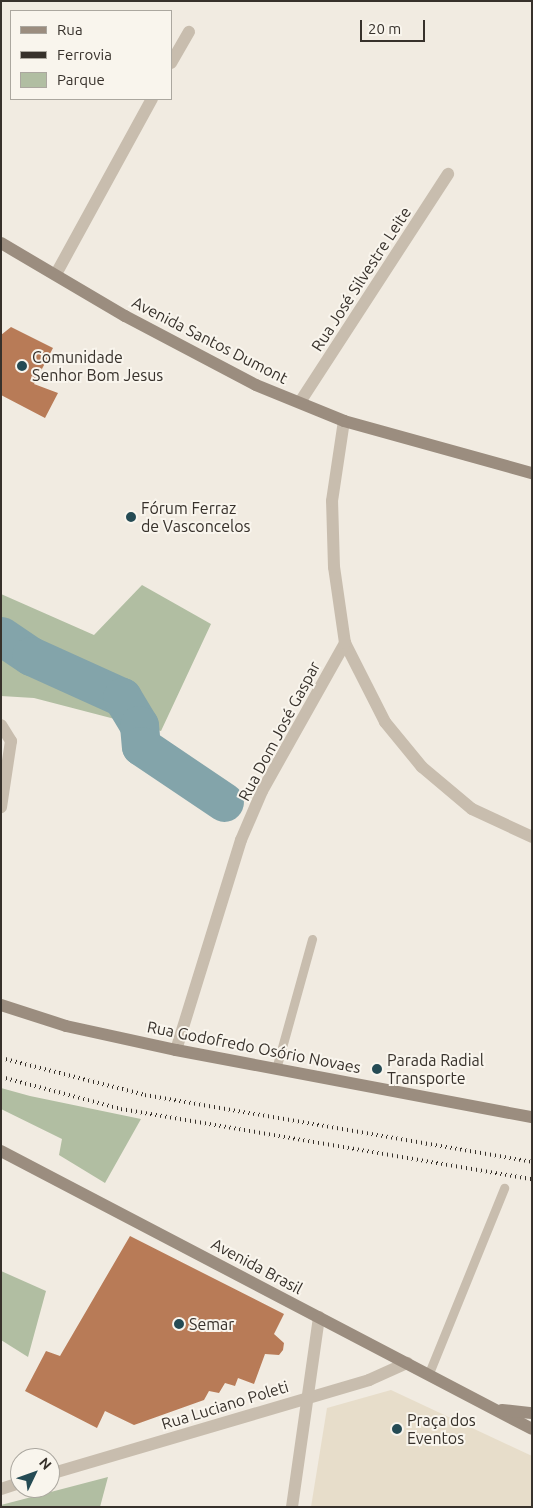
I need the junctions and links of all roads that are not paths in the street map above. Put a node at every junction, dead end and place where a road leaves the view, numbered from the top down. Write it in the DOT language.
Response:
graph roads {
  1 [pos="189,32"];
  2 [pos="172,62"];
  3 [pos="151,100"];
  4 [pos="448,174"];
  5 [pos="1,243"];
  6 [pos="56,274"];
  7 [pos="300,402"];
  8 [pos="344,421"];
  9 [pos="532,473"];
  10 [pos="346,643"];
  11 [pos="1,725"];
  12 [pos="1,807"];
  13 [pos="532,837"];
  14 [pos="312,939"];
  15 [pos="1,1004"];
  16 [pos="176,1050"];
  17 [pos="276,1069"];
  18 [pos="532,1117"];
  19 [pos="1,1151"];
  20 [pos="504,1188"];
  21 [pos="319,1317"];
  22 [pos="407,1363"];
  23 [pos="428,1373"];
  24 [pos="306,1397"];
  25 [pos="498,1410"];
  26 [pos="532,1413"];
  27 [pos="532,1429"];
  28 [pos="60,1471"];
  29 [pos="292,1507"];
  1 -- 2 [label="street"];
  3 -- 6 [label="street"];
  4 -- 7 [label="street, Rua José Silvestre Leite"];
  5 -- 6 [label="main road, Avenida Santos Dumont"];
  6 -- 7 [label="main road, Avenida Santos Dumont"];
  7 -- 8 [label="main road, Avenida Santos Dumont"];
  8 -- 9 [label="main road, Avenida Santos Dumont"];
  8 -- 10 [label="street"];
  10 -- 13 [label="street"];
  10 -- 16 [label="street, Rua Dom José Gaspar"];
  11 -- 12 [label="street"];
  14 -- 17 [label="lane"];
  15 -- 16 [label="main road, Rua Godofredo Osório Novaes"];
  16 -- 17 [label="main road, Rua Godofredo Osório Novaes"];
  17 -- 18 [label="main road, Rua Godofredo Osório Novaes"];
  19 -- 21 [label="main road, Avenida Brasil"];
  20 -- 23 [label="lane"];
  21 -- 22 [label="main road, Avenida Brasil"];
  21 -- 24 [label="street"];
  22 -- 23 [label="main road, Avenida Brasil"];
  22 -- 24 [label="street, Rua Luciano Poleti"];
  23 -- 25 [label="main road, Avenida Brasil"];
  24 -- 28 [label="street, Rua Luciano Poleti"];
  24 -- 29 [label="street"];
  25 -- 26 [label="main road, Avenida Brasil"];
  25 -- 27 [label="main road, Avenida Brasil"];
}
